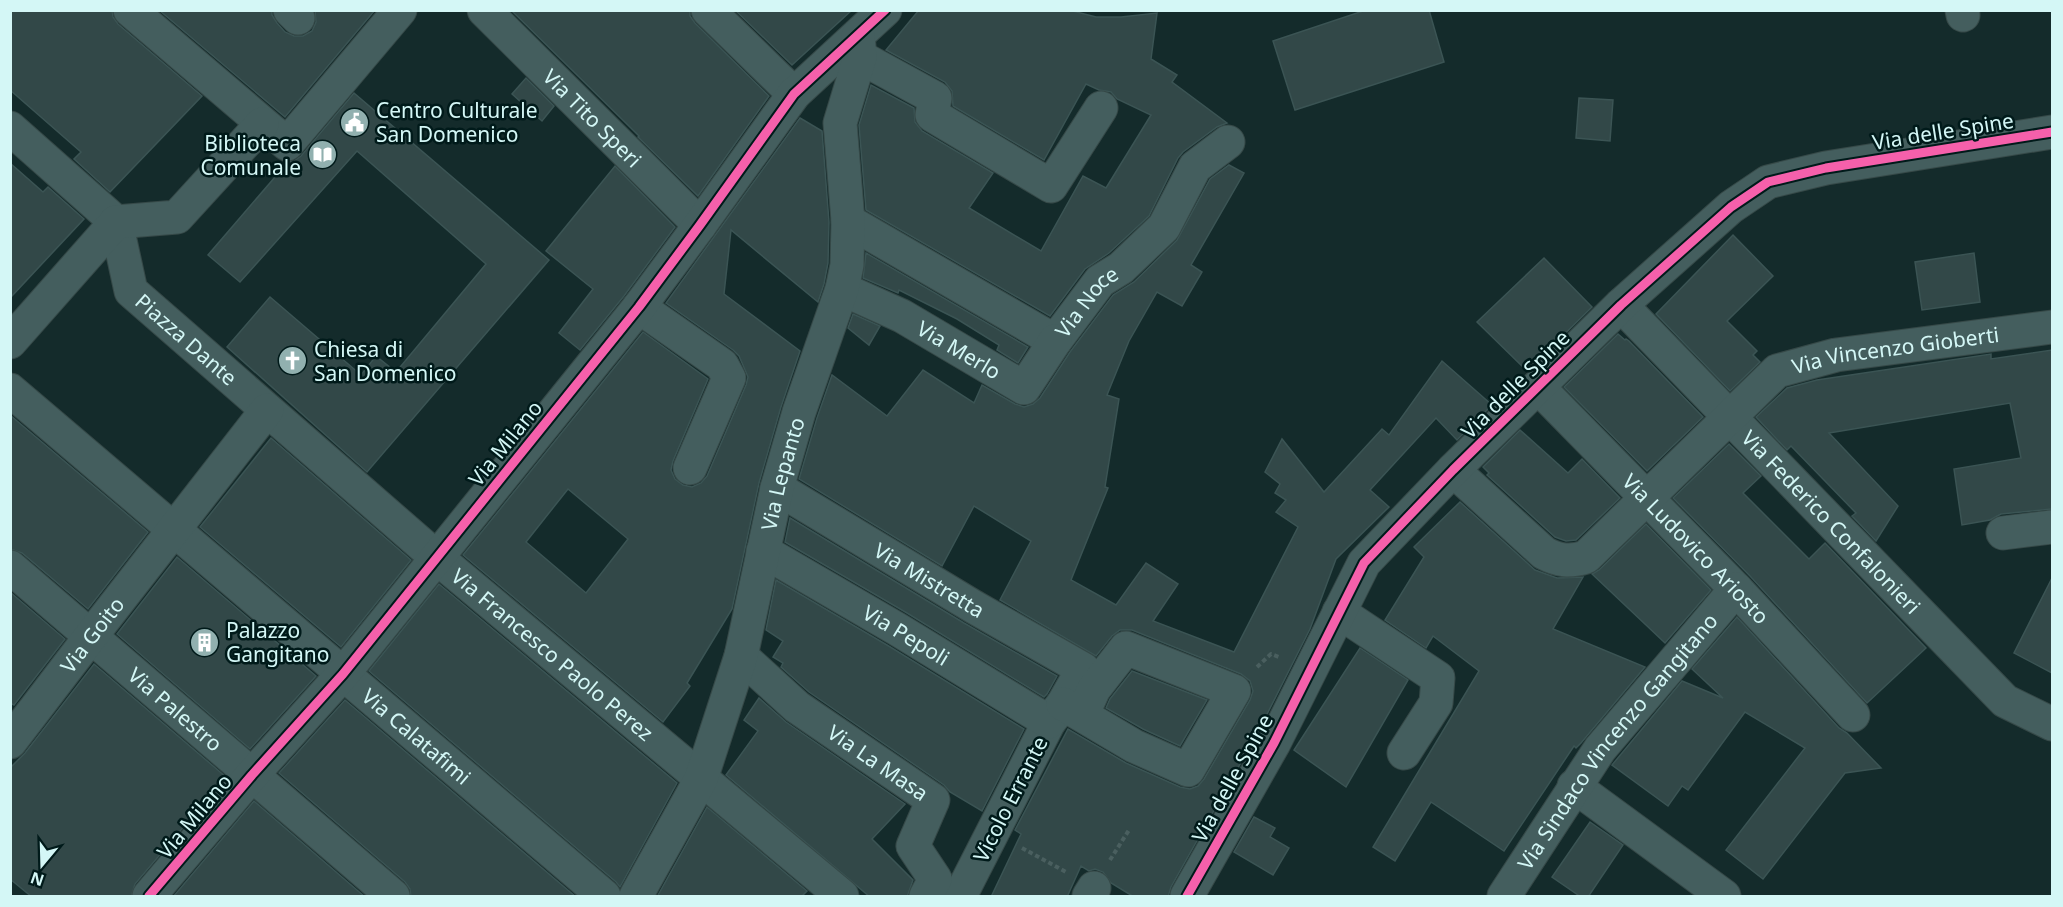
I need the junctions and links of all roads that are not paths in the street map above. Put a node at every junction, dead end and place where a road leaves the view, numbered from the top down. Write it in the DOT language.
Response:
graph roads {
  1 [pos="130,10"];
  2 [pos="400,10"];
  3 [pos="484,10"];
  4 [pos="708,10"];
  5 [pos="885,10"];
  6 [pos="859,47"];
  7 [pos="794,94"];
  8 [pos="1101,108"];
  9 [pos="10,128"];
  10 [pos="2052,132"];
  11 [pos="274,134"];
  12 [pos="1228,142"];
  13 [pos="848,220"];
  14 [pos="116,222"];
  15 [pos="700,225"];
  16 [pos="842,289"];
  17 [pos="1621,305"];
  18 [pos="639,307"];
  19 [pos="2052,327"];
  20 [pos="1055,341"];
  21 [pos="10,342"];
  22 [pos="1538,387"];
  23 [pos="10,390"];
  24 [pos="267,410"];
  25 [pos="1729,417"];
  26 [pos="690,468"];
  27 [pos="1454,470"];
  28 [pos="777,488"];
  29 [pos="1647,498"];
  30 [pos="2052,527"];
  31 [pos="174,529"];
  32 [pos="2002,533"];
  33 [pos="763,551"];
  34 [pos="436,557"];
  35 [pos="10,567"];
  36 [pos="1736,589"];
  37 [pos="1339,612"];
  38 [pos="91,636"];
  39 [pos="741,656"];
  40 [pos="1083,669"];
  41 [pos="343,674"];
  42 [pos="1065,714"];
  43 [pos="1853,715"];
  44 [pos="2052,724"];
  45 [pos="12,737"];
  46 [pos="1404,753"];
  47 [pos="252,775"];
  48 [pos="701,779"];
  49 [pos="1574,786"];
  50 [pos="149,897"];
  51 [pos="393,897"];
  52 [pos="604,897"];
  53 [pos="636,897"];
  54 [pos="842,897"];
  55 [pos="926,897"];
  56 [pos="960,897"];
  57 [pos="1187,897"];
  58 [pos="1504,897"];
  59 [pos="1724,897"];
  1 -- 11 [label="street"];
  2 -- 11 [label="street"];
  3 -- 15 [label="street, Via Tito Speri"];
  4 -- 7 [label="street"];
  5 -- 6 [label="street, Via Milano"];
  6 -- 7 [label="street, Via Milano"];
  6 -- 8 [label="street"];
  6 -- 13 [label="street, Via Lepanto"];
  7 -- 15 [label="street, Via Milano"];
  9 -- 14 [label="street"];
  10 -- 17 [label="street, Via delle Spine"];
  11 -- 14 [label="street"];
  12 -- 20 [label="street, Via Noce"];
  13 -- 16 [label="street, Via Lepanto"];
  13 -- 20 [label="street, Via Noce"];
  14 -- 21 [label="street"];
  14 -- 24 [label="street, Piazza Dante"];
  15 -- 18 [label="street, Via Milano"];
  16 -- 20 [label="street, Via Merlo"];
  16 -- 28 [label="street, Via Lepanto"];
  17 -- 22 [label="street, Via delle Spine"];
  17 -- 25 [label="street, Via Federico Confalonieri"];
  18 -- 26 [label="street"];
  18 -- 34 [label="street, Via Milano"];
  19 -- 25 [label="street, Via Vincenzo Gioberti"];
  22 -- 27 [label="street, Via delle Spine"];
  22 -- 29 [label="street, Via Ludovico Ariosto"];
  23 -- 31 [label="street, Via Calatafimi"];
  24 -- 31 [label="street, Via Goito"];
  24 -- 34 [label="street, Via Francesco Paolo Perez"];
  25 -- 29 [label="street, Via Vincenzo Gioberti"];
  25 -- 44 [label="street, Via Federico Confalonieri"];
  27 -- 29 [label="street, Via Vincenzo Gioberti"];
  27 -- 37 [label="street, Via delle Spine"];
  28 -- 33 [label="street, Via Lepanto"];
  28 -- 40 [label="street, Via Mistretta"];
  29 -- 36 [label="street, Via Ludovico Ariosto"];
  30 -- 32 [label="street"];
  31 -- 38 [label="street, Via Goito"];
  31 -- 41 [label="street, Via Calatafimi"];
  33 -- 39 [label="street, Via Lepanto"];
  33 -- 42 [label="street, Via Pepoli"];
  34 -- 41 [label="street, Via Milano"];
  34 -- 48 [label="street, Via Francesco Paolo Perez"];
  35 -- 38 [label="street, Via Palestro"];
  36 -- 43 [label="street, Via Ludovico Ariosto"];
  36 -- 49 [label="street, Via Sindaco Vincenzo Gangitano"];
  37 -- 46 [label="street"];
  37 -- 57 [label="street, Via delle Spine"];
  38 -- 45 [label="street, Via Goito"];
  38 -- 47 [label="street, Via Palestro"];
  39 -- 48 [label="street, Via Lepanto"];
  39 -- 55 [label="street, Via La Masa"];
  40 -- 42 [label="street, Vicolo Errante"];
  41 -- 47 [label="street, Via Milano"];
  41 -- 52 [label="street, Via Calatafimi"];
  42 -- 42 [label="street, Vicolo Errante"];
  42 -- 56 [label="street, Vicolo Errante"];
  47 -- 50 [label="street, Via Milano"];
  47 -- 51 [label="street, Via Palestro"];
  48 -- 53 [label="street, Via Lepanto"];
  48 -- 54 [label="street, Via Francesco Paolo Perez"];
  49 -- 58 [label="street, Via Sindaco Vincenzo Gangitano"];
  49 -- 59 [label="street"];
}
